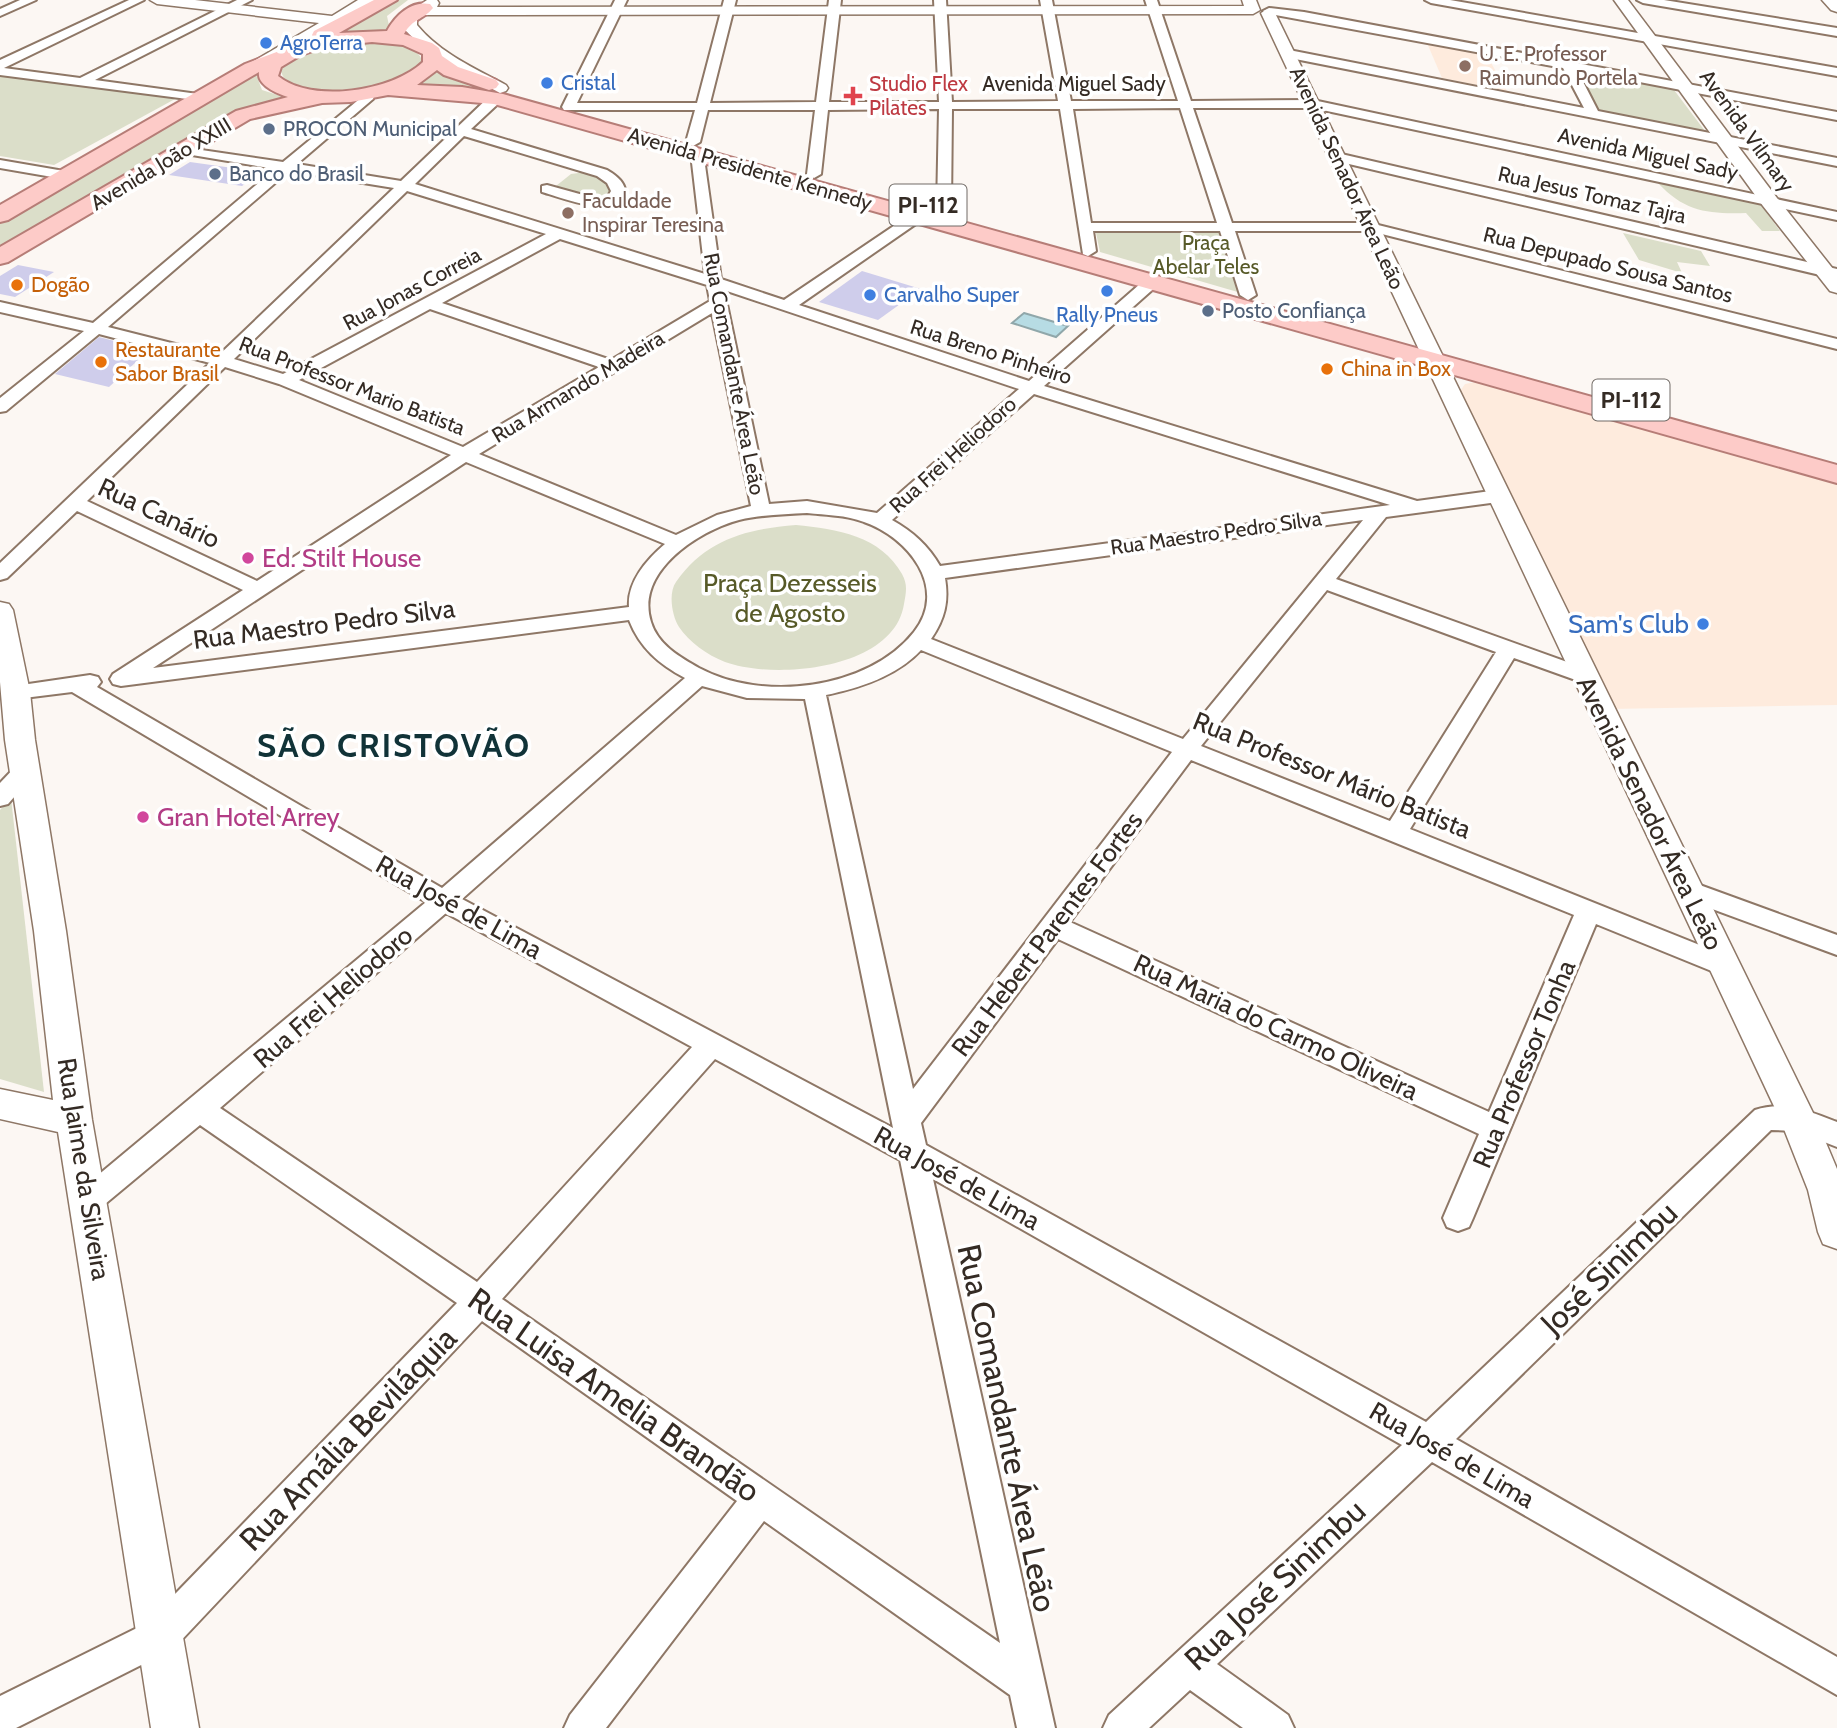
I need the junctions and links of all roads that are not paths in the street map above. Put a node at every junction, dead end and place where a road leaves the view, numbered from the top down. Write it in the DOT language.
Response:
graph roads {
  1 [pos="30,0"];
  2 [pos="138,0"];
  3 [pos="157,0"];
  4 [pos="246,0"];
  5 [pos="381,0"];
  6 [pos="1431,0"];
  7 [pos="1621,0"];
  8 [pos="1643,0"];
  9 [pos="1830,0"];
  10 [pos="421,7"];
  11 [pos="1837,7"];
  12 [pos="229,8"];
  13 [pos="618,8"];
  14 [pos="728,8"];
  15 [pos="834,8"];
  16 [pos="941,8"];
  17 [pos="1048,8"];
  18 [pos="1154,8"];
  19 [pos="1260,8"];
  20 [pos="0,13"];
  21 [pos="331,20"];
  22 [pos="1837,32"];
  23 [pos="310,35"];
  24 [pos="405,36"];
  25 [pos="1650,38"];
  26 [pos="1289,54"];
  27 [pos="286,55"];
  28 [pos="434,59"];
  29 [pos="1567,64"];
  30 [pos="0,68"];
  31 [pos="252,68"];
  32 [pos="1837,72"];
  33 [pos="82,82"];
  34 [pos="1686,87"];
  35 [pos="378,92"];
  36 [pos="498,93"];
  37 [pos="331,96"];
  38 [pos="198,98"];
  39 [pos="1186,107"];
  40 [pos="1318,107"];
  41 [pos="703,108"];
  42 [pos="822,108"];
  43 [pos="946,108"];
  44 [pos="1066,108"];
  45 [pos="576,109"];
  46 [pos="1594,115"];
  47 [pos="1837,116"];
  48 [pos="462,131"];
  49 [pos="1727,141"];
  50 [pos="695,148"];
  51 [pos="186,150"];
  52 [pos="1337,157"];
  53 [pos="1837,162"];
  54 [pos="0,164"];
  55 [pos="286,167"];
  56 [pos="814,174"];
  57 [pos="64,175"];
  58 [pos="405,186"];
  59 [pos="547,189"];
  60 [pos="1770,202"];
  61 [pos="944,209"];
  62 [pos="0,215"];
  63 [pos="918,216"];
  64 [pos="1837,216"];
  65 [pos="1086,226"];
  66 [pos="1227,227"];
  67 [pos="1370,227"];
  68 [pos="558,233"];
  69 [pos="1088,251"];
  70 [pos="0,257"];
  71 [pos="1831,272"];
  72 [pos="1154,280"];
  73 [pos="713,282"];
  74 [pos="1837,288"];
  75 [pos="1248,295"];
  76 [pos="719,302"];
  77 [pos="430,304"];
  78 [pos="0,307"];
  79 [pos="785,307"];
  80 [pos="97,328"];
  81 [pos="1837,344"];
  82 [pos="1429,352"];
  83 [pos="222,360"];
  84 [pos="612,366"];
  85 [pos="1479,373"];
  86 [pos="285,380"];
  87 [pos="1030,387"];
  88 [pos="1447,390"];
  89 [pos="0,407"];
  90 [pos="465,454"];
  91 [pos="1837,456"];
  92 [pos="1837,474"];
  93 [pos="1498,496"];
  94 [pos="74,502"];
  95 [pos="1416,507"];
  96 [pos="761,510"];
  97 [pos="1381,511"];
  98 [pos="879,521"];
  99 [pos="676,542"];
  100 [pos="935,573"];
  101 [pos="0,574"];
  102 [pos="1324,582"];
  103 [pos="260,590"];
  104 [pos="0,610"];
  105 [pos="639,612"];
  106 [pos="918,641"];
  107 [pos="1508,650"];
  108 [pos="1584,676"];
  109 [pos="699,677"];
  110 [pos="121,679"];
  111 [pos="75,684"];
  112 [pos="814,690"];
  113 [pos="16,692"];
  114 [pos="1186,750"];
  115 [pos="25,771"];
  116 [pos="0,798"];
  117 [pos="1395,833"];
  118 [pos="1685,889"];
  119 [pos="444,901"];
  120 [pos="1589,910"];
  121 [pos="1054,926"];
  122 [pos="1837,945"];
  123 [pos="1723,965"];
  124 [pos="711,1045"];
  125 [pos="0,1104"];
  126 [pos="200,1110"];
  127 [pos="907,1119"];
  128 [pos="1798,1119"];
  129 [pos="74,1120"];
  130 [pos="1497,1129"];
  131 [pos="1837,1135"];
  132 [pos="912,1152"];
  133 [pos="89,1200"];
  134 [pos="1458,1218"];
  135 [pos="1837,1232"];
  136 [pos="480,1301"];
  137 [pos="1429,1441"];
  138 [pos="761,1497"];
  139 [pos="160,1636"];
  140 [pos="1188,1666"];
  141 [pos="1837,1677"];
  142 [pos="1025,1683"];
  143 [pos="0,1716"];
  144 [pos="175,1728"];
  145 [pos="583,1728"];
  146 [pos="1036,1728"];
  147 [pos="1122,1728"];
  148 [pos="1275,1728"];
  1 -- 20 [label="street"];
  2 -- 30 [label="street"];
  3 -- 12 [label="street"];
  4 -- 12 [label="street"];
  5 -- 21 [label="street, Avenida João XXIII"];
  5 -- 23 [label="main road"];
  5 -- 27 [label="main road, Avenida João XXIII"];
  6 -- 25 [label="street"];
  7 -- 25 [label="street, Avenida Vilmary"];
  8 -- 22 [label="street"];
  9 -- 11 [label="main road"];
  10 -- 13 [label="street"];
  10 -- 24 [label="main road"];
  10 -- 36 [label="street"];
  12 -- 21 [label="street"];
  12 -- 33 [label="street"];
  13 -- 14 [label="street"];
  13 -- 45 [label="street"];
  14 -- 15 [label="street"];
  14 -- 41 [label="street"];
  15 -- 16 [label="street"];
  15 -- 42 [label="street"];
  16 -- 17 [label="street"];
  16 -- 43 [label="street"];
  17 -- 18 [label="street"];
  17 -- 44 [label="street"];
  18 -- 19 [label="street"];
  18 -- 39 [label="street"];
  19 -- 26 [label="street, Avenida Senador Área Leão"];
  19 -- 29 [label="street"];
  21 -- 23 [label="street, Avenida João XXIII"];
  23 -- 31 [label="street, Avenida João XXIII"];
  24 -- 27 [label="main road"];
  24 -- 28 [label="main road, Avenida Presidente Kennedy"];
  25 -- 32 [label="street"];
  25 -- 34 [label="street, Avenida Vilmary"];
  26 -- 40 [label="street, Avenida Senador Área Leão"];
  26 -- 46 [label="street"];
  27 -- 31 [label="main road, Avenida João XXIII"];
  27 -- 37 [label="main road"];
  28 -- 35 [label="main road"];
  28 -- 36 [label="main road, Avenida Presidente Kennedy / PI-112"];
  29 -- 34 [label="street"];
  29 -- 46 [label="street"];
  30 -- 33 [label="street"];
  31 -- 38 [label="main road, Avenida João XXIII"];
  33 -- 38 [label="street"];
  34 -- 47 [label="street"];
  34 -- 49 [label="street, Avenida Vilmary"];
  35 -- 36 [label="main road, Avenida Presidente Kennedy / PI-112"];
  35 -- 37 [label="main road"];
  35 -- 51 [label="main road"];
  35 -- 55 [label="street"];
  36 -- 45 [label="main road, Avenida Presidente Kennedy / PI-112"];
  36 -- 48 [label="street"];
  36 -- 50 [label="main road, Avenida Presidente Kennedy / PI-112"];
  37 -- 51 [label="main road, Avenida João XXIII"];
  38 -- 57 [label="main road, Avenida João XXIII"];
  39 -- 40 [label="street, Avenida Miguel Sady"];
  39 -- 44 [label="street, Avenida Miguel Sady"];
  39 -- 66 [label="street"];
  40 -- 52 [label="street, Avenida Senador Área Leão"];
  40 -- 60 [label="street, Avenida Miguel Sady"];
  41 -- 42 [label="street, Avenida Miguel Sady"];
  41 -- 45 [label="street, Avenida Miguel Sady"];
  41 -- 50 [label="street"];
  42 -- 43 [label="street, Avenida Miguel Sady"];
  42 -- 56 [label="street"];
  43 -- 44 [label="street, Avenida Miguel Sady"];
  43 -- 61 [label="street"];
  44 -- 65 [label="street"];
  45 -- 50 [label="main road, Avenida Presidente Kennedy / PI-112"];
  46 -- 49 [label="street"];
  48 -- 58 [label="street"];
  48 -- 59 [label="street"];
  49 -- 53 [label="street"];
  49 -- 60 [label="street, Avenida Vilmary"];
  50 -- 56 [label="main road, Avenida Presidente Kennedy / PI-112"];
  50 -- 63 [label="main road, Avenida Presidente Kennedy / PI-112"];
  50 -- 73 [label="street, Rua Comandante Área Leão"];
  51 -- 55 [label="street, Rua Breno Pinheiro"];
  51 -- 70 [label="main road, Avenida João XXIII"];
  52 -- 67 [label="street, Avenida Senador Área Leão"];
  52 -- 71 [label="street, Rua Jesus Tomaz Tajra"];
  54 -- 57 [label="street"];
  55 -- 58 [label="street, Rua Breno Pinheiro"];
  55 -- 80 [label="street"];
  56 -- 61 [label="main road, Avenida Presidente Kennedy / PI-112"];
  57 -- 62 [label="main road, Avenida João XXIII"];
  58 -- 68 [label="street, Rua Breno Pinheiro"];
  58 -- 83 [label="street"];
  60 -- 64 [label="street, Avenida Miguel Sady"];
  60 -- 71 [label="street, Avenida Vilmary"];
  61 -- 69 [label="main road, Avenida Presidente Kennedy / PI-112"];
  63 -- 72 [label="main road, Avenida Presidente Kennedy / PI-112"];
  63 -- 79 [label="street"];
  65 -- 66 [label="street, Rua Depupado Sousa Santos"];
  65 -- 69 [label="street"];
  66 -- 67 [label="street, Rua Depupado Sousa Santos"];
  66 -- 75 [label="street"];
  67 -- 81 [label="street, Rua Depupado Sousa Santos"];
  67 -- 82 [label="street, Avenida Senador Área Leão"];
  68 -- 73 [label="street, Rua Breno Pinheiro"];
  68 -- 77 [label="street, Rua Jonas Correia"];
  69 -- 75 [label="main road, Avenida Presidente Kennedy / PI-112"];
  71 -- 74 [label="street, Avenida Vilmary"];
  72 -- 82 [label="main road, Avenida Presidente Kennedy / PI-112"];
  72 -- 87 [label="street, Rua Frei Heliodoro"];
  73 -- 76 [label="street, Rua Comandante Área Leão"];
  73 -- 79 [label="street, Rua Breno Pinheiro"];
  75 -- 82 [label="main road, Avenida Presidente Kennedy / PI-112"];
  76 -- 84 [label="street, Rua Armando Madeira"];
  76 -- 96 [label="street, Rua Comandante Área Leão"];
  77 -- 84 [label="street"];
  77 -- 86 [label="street, Rua Jonas Correia"];
  78 -- 80 [label="street, Rua Professor Mario Batista"];
  79 -- 87 [label="street, Rua Breno Pinheiro"];
  80 -- 83 [label="street, Rua Professor Mario Batista"];
  80 -- 89 [label="street"];
  82 -- 85 [label="main road, Avenida Presidente Kennedy / PI-112"];
  82 -- 88 [label="street, Avenida Senador Área Leão"];
  82 -- 91 [label="main road, Avenida Presidente Kennedy / PI-112"];
  83 -- 86 [label="street, Rua Professor Mario Batista"];
  83 -- 94 [label="street"];
  84 -- 90 [label="street, Rua Armando Madeira"];
  85 -- 88 [label="main road"];
  85 -- 92 [label="main road, Avenida Presidente Kennedy / PI-112"];
  86 -- 90 [label="street, Rua Professor Mario Batista"];
  87 -- 95 [label="street, Rua Breno Pinheiro"];
  87 -- 98 [label="street, Rua Frei Heliodoro"];
  88 -- 93 [label="street, Avenida Senador Área Leão"];
  90 -- 99 [label="street, Rua Professor Mario Batista"];
  90 -- 103 [label="street, Rua Armando Madeira"];
  93 -- 95 [label="street, Rua Maestro Pedro Silva"];
  93 -- 108 [label="street, Avenida Senador Área Leão"];
  94 -- 101 [label="street"];
  94 -- 103 [label="street, Rua Canário"];
  95 -- 97 [label="street, Rua Maestro Pedro Silva"];
  96 -- 98 [label="street"];
  96 -- 99 [label="street"];
  97 -- 100 [label="street, Rua Maestro Pedro Silva"];
  97 -- 102 [label="street, Rua Hebert Parentes Fortes"];
  98 -- 100 [label="street"];
  99 -- 105 [label="street"];
  100 -- 106 [label="street"];
  102 -- 107 [label="street"];
  102 -- 114 [label="street, Rua Hebert Parentes Fortes"];
  103 -- 110 [label="street, Rua Armando Madeira"];
  104 -- 113 [label="street, Rua Jaime da Silveira"];
  105 -- 109 [label="street"];
  105 -- 110 [label="street, Rua Maestro Pedro Silva"];
  106 -- 112 [label="street"];
  106 -- 114 [label="street, Rua Professor Mário Batista"];
  107 -- 108 [label="street"];
  107 -- 117 [label="street"];
  108 -- 118 [label="street, Avenida Senador Área Leão"];
  109 -- 112 [label="street"];
  109 -- 119 [label="street, Rua Frei Heliodoro"];
  110 -- 111 [label="street, Rua Maestro Pedro Silva"];
  111 -- 113 [label="street, Rua Maestro Pedro Silva"];
  111 -- 119 [label="street, Rua José de Lima"];
  112 -- 127 [label="street, Rua Comandante Área Leão"];
  113 -- 115 [label="street, Rua Jaime da Silveira"];
  114 -- 117 [label="street, Rua Professor Mário Batista"];
  114 -- 121 [label="street, Rua Hebert Parentes Fortes"];
  115 -- 116 [label="street"];
  115 -- 129 [label="street, Rua Jaime da Silveira"];
  117 -- 120 [label="street, Rua Professor Mário Batista"];
  118 -- 122 [label="street"];
  118 -- 123 [label="street, Avenida Senador Área Leão"];
  119 -- 124 [label="street, Rua José de Lima"];
  119 -- 126 [label="street, Rua Frei Heliodoro"];
  120 -- 123 [label="street, Rua Professor Mário Batista"];
  120 -- 130 [label="street, Rua Professor Tonha"];
  121 -- 127 [label="street, Rua Hebert Parentes Fortes"];
  121 -- 130 [label="street, Rua Maria do Carmo Oliveira"];
  123 -- 128 [label="street, Avenida Senador Área Leão"];
  124 -- 132 [label="street, Rua José de Lima"];
  124 -- 136 [label="street, Rua Amália Beviláquia"];
  125 -- 129 [label="street"];
  126 -- 133 [label="street, Rua Frei Heliodoro"];
  126 -- 136 [label="street, Rua Luisa Amelia Brandão"];
  127 -- 132 [label="street, Rua Comandante Área Leão"];
  128 -- 131 [label="street"];
  128 -- 135 [label="street, Avenida Senador Área Leão"];
  128 -- 137 [label="street, José Sinimbu"];
  129 -- 133 [label="street, Rua Jaime da Silveira"];
  130 -- 134 [label="street, Rua Professor Tonha"];
  132 -- 137 [label="street, Rua José de Lima"];
  132 -- 142 [label="street, Rua Comandante Área Leão"];
  133 -- 139 [label="street, Rua Jaime da Silveira"];
  136 -- 138 [label="street, Rua Luisa Amelia Brandão"];
  136 -- 139 [label="street, Rua Amália Beviláquia"];
  137 -- 140 [label="street, Rua José Sinimbu"];
  137 -- 141 [label="street, Rua José de Lima"];
  138 -- 142 [label="street, Rua Luisa Amelia Brandão"];
  138 -- 145 [label="street"];
  139 -- 143 [label="street, Rua Amália Beviláquia"];
  139 -- 144 [label="street, Rua Jaime da Silveira"];
  140 -- 147 [label="street, Rua José Sinimbu"];
  140 -- 148 [label="street"];
  142 -- 146 [label="street, Rua Comandante Área Leão"];
}
